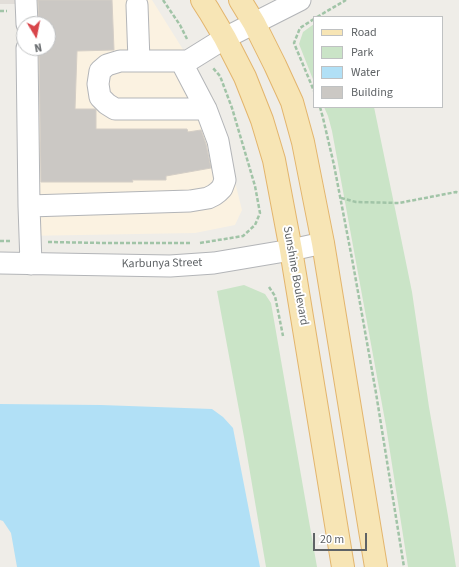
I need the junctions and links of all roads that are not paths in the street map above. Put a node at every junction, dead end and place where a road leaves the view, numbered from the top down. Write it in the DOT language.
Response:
graph roads {
  1 [pos="26,0"];
  2 [pos="202,0"];
  3 [pos="240,0"];
  4 [pos="300,0"];
  5 [pos="137,5"];
  6 [pos="27,16"];
  7 [pos="254,23"];
  8 [pos="225,38"];
  9 [pos="27,56"];
  10 [pos="139,61"];
  11 [pos="186,64"];
  12 [pos="206,109"];
  13 [pos="29,206"];
  14 [pos="322,243"];
  15 [pos="291,250"];
  16 [pos="0,263"];
  17 [pos="31,264"];
  18 [pos="343,567"];
  19 [pos="376,567"];
  1 -- 6 [label="street"];
  2 -- 8 [label="main road, Sunshine Boulevard"];
  3 -- 7 [label="main road"];
  4 -- 7 [label="street"];
  5 -- 10 [label="street"];
  7 -- 8 [label="street"];
  7 -- 14 [label="main road"];
  8 -- 11 [label="street"];
  8 -- 15 [label="main road, Sunshine Boulevard"];
  9 -- 13 [label="street"];
  10 -- 11 [label="street"];
  10 -- 12 [label="street"];
  11 -- 12 [label="street"];
  12 -- 13 [label="street"];
  13 -- 17 [label="street"];
  14 -- 15 [label="street, Karbunya Street"];
  14 -- 19 [label="main road"];
  15 -- 17 [label="street, Karbunya Street"];
  15 -- 18 [label="main road, Sunshine Boulevard"];
  16 -- 17 [label="street, Karbunya Street"];
}
